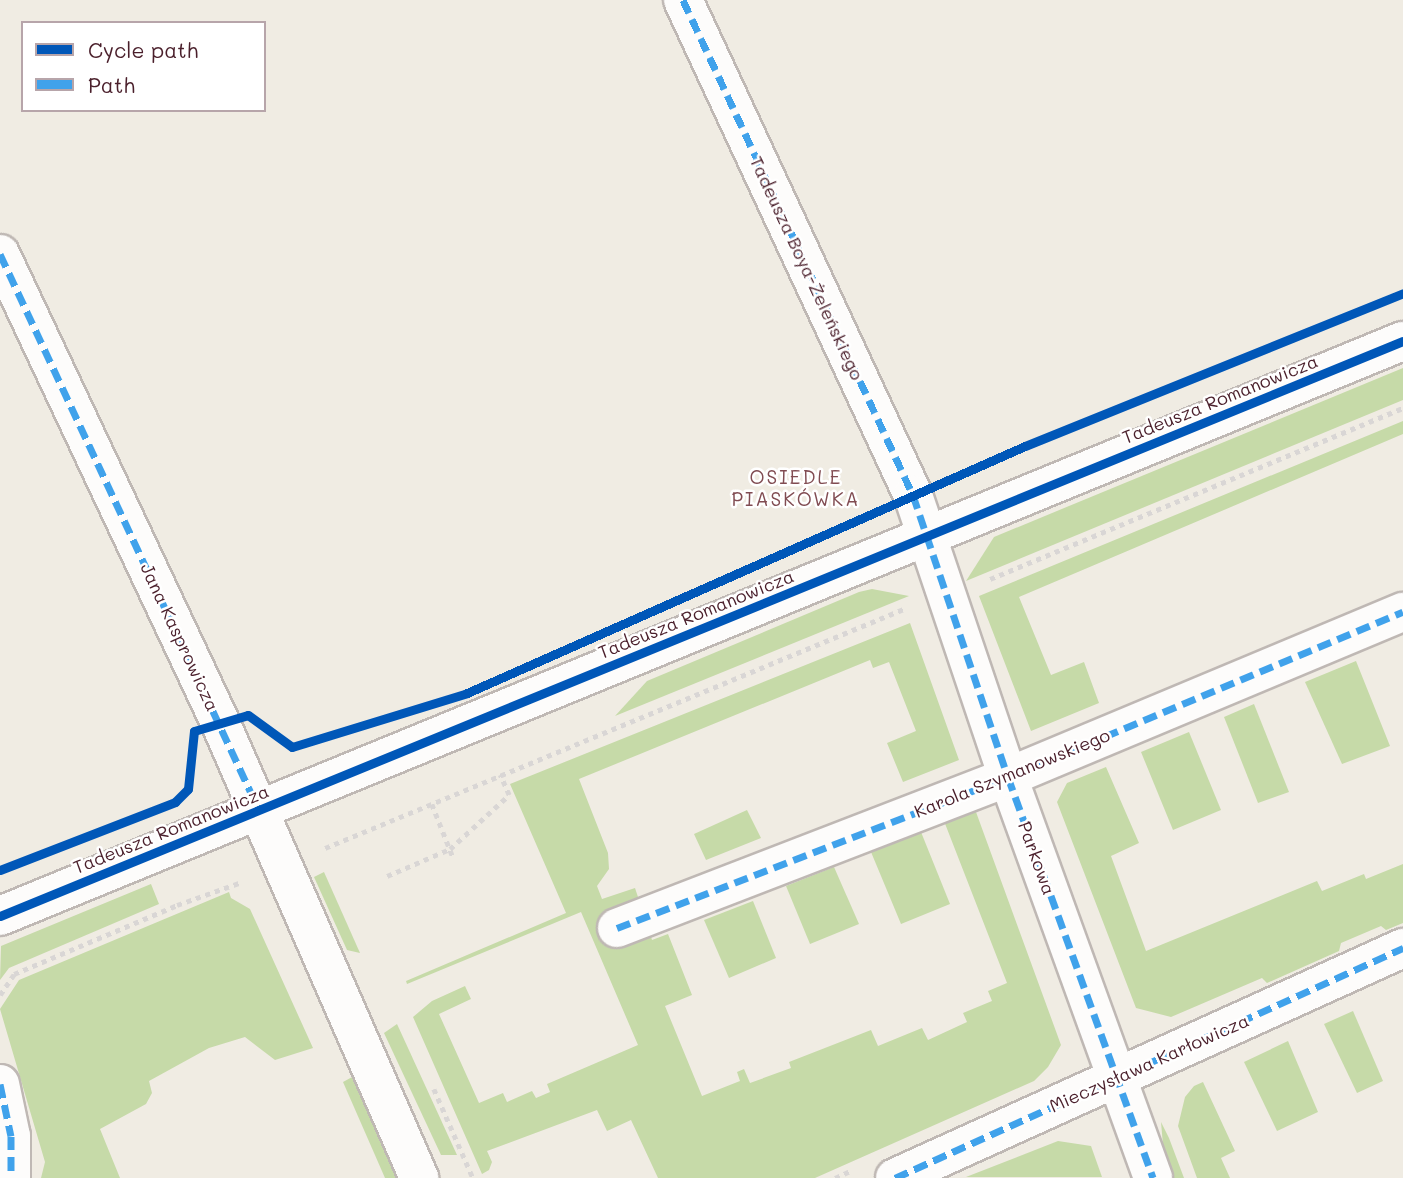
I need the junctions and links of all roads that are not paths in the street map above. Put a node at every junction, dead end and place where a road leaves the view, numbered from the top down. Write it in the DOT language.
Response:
graph roads {
  1 [pos="683,0"];
  2 [pos="0,254"];
  3 [pos="1403,341"];
  4 [pos="925,537"];
  5 [pos="1403,612"];
  6 [pos="1008,777"];
  7 [pos="260,810"];
  8 [pos="0,916"];
  9 [pos="617,928"];
  10 [pos="1403,948"];
  11 [pos="1116,1077"];
  12 [pos="0,1084"];
  13 [pos="11,1178"];
  14 [pos="419,1178"];
  15 [pos="895,1178"];
  16 [pos="1153,1178"];
  1 -- 4 [label="street, Tadeusza Boya-Żeleńskiego"];
  2 -- 7 [label="street, Jana Kasprowicza"];
  3 -- 4 [label="street, Tadeusza Romanowicza"];
  4 -- 6 [label="street, Parkowa"];
  4 -- 7 [label="street, Tadeusza Romanowicza"];
  5 -- 6 [label="street, Karola Szymanowskiego"];
  6 -- 9 [label="street, Karola Szymanowskiego"];
  6 -- 11 [label="street, Parkowa"];
  7 -- 8 [label="street, Tadeusza Romanowicza"];
  7 -- 14 [label="street, Jana Kasprowicza"];
  10 -- 11 [label="street, Mieczysława Karłowicza"];
  11 -- 15 [label="street, Mieczysława Karłowicza"];
  11 -- 16 [label="street, Parkowa"];
  12 -- 13 [label="street"];
}
